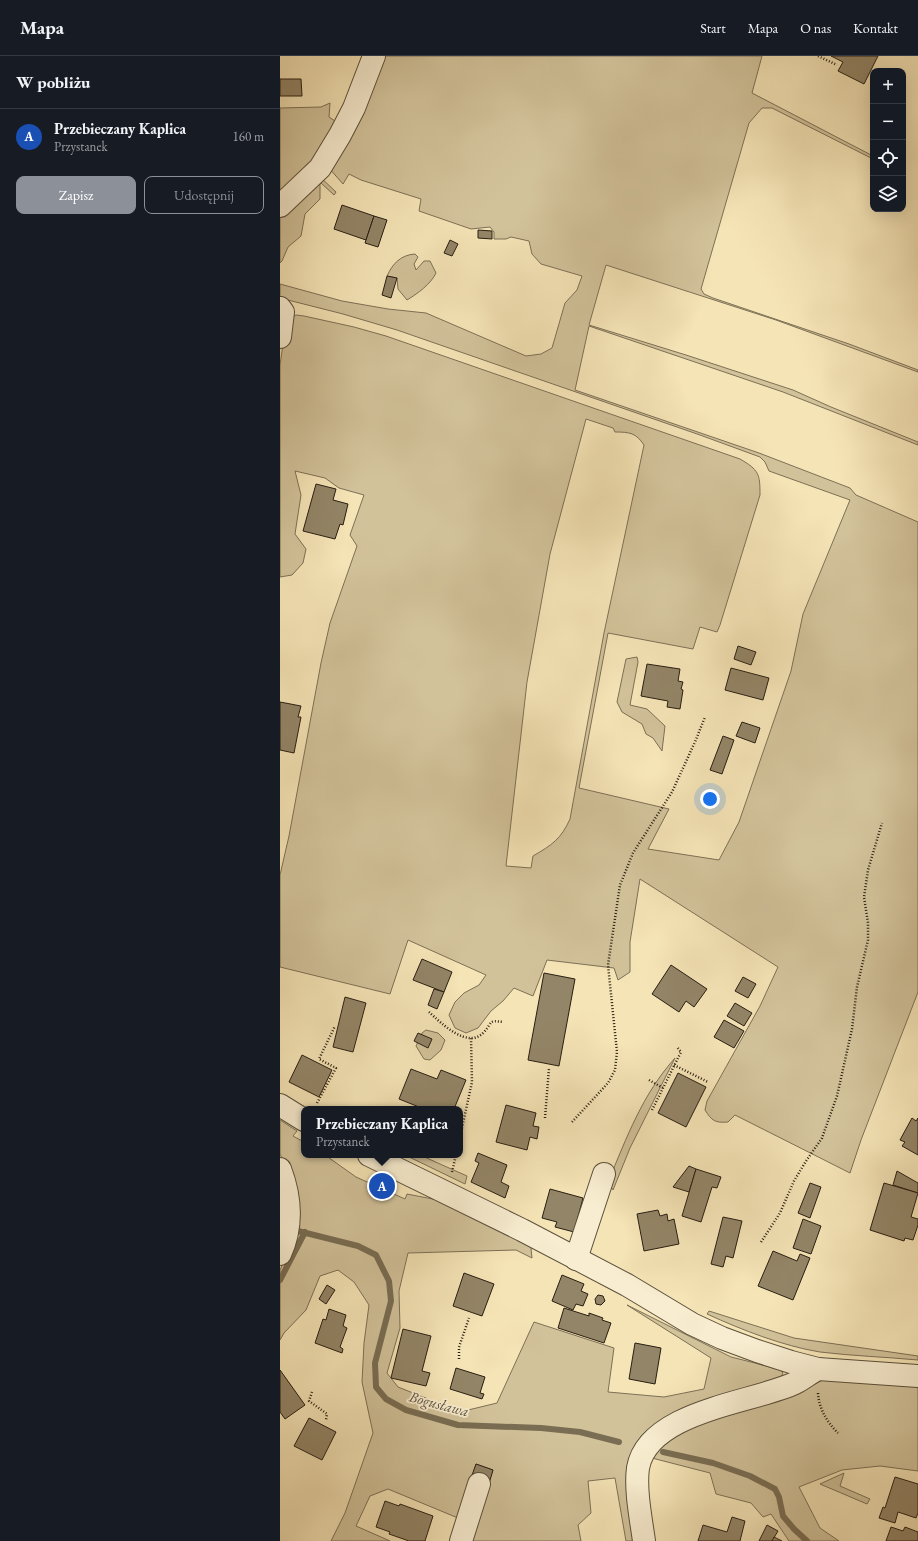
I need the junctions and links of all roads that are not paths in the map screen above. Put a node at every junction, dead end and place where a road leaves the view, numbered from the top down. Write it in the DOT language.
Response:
graph roads {
  1 [pos="374,56"];
  2 [pos="280,206"];
  3 [pos="280,308"];
  4 [pos="280,337"];
  5 [pos="280,1105"];
  6 [pos="301,1118"];
  7 [pos="375,1158"];
  8 [pos="280,1169"];
  9 [pos="604,1174"];
  10 [pos="280,1254"];
  11 [pos="576,1259"];
  12 [pos="818,1369"];
  13 [pos="918,1376"];
  14 [pos="479,1484"];
  15 [pos="461,1541"];
  16 [pos="644,1541"];
  1 -- 2 [label="street"];
  3 -- 4 [label="street"];
  5 -- 6 [label="street"];
  7 -- 11 [label="street"];
  8 -- 10 [label="street"];
  9 -- 11 [label="street"];
  11 -- 12 [label="street"];
  12 -- 13 [label="street"];
  12 -- 16 [label="street"];
  14 -- 15 [label="street"];
}
